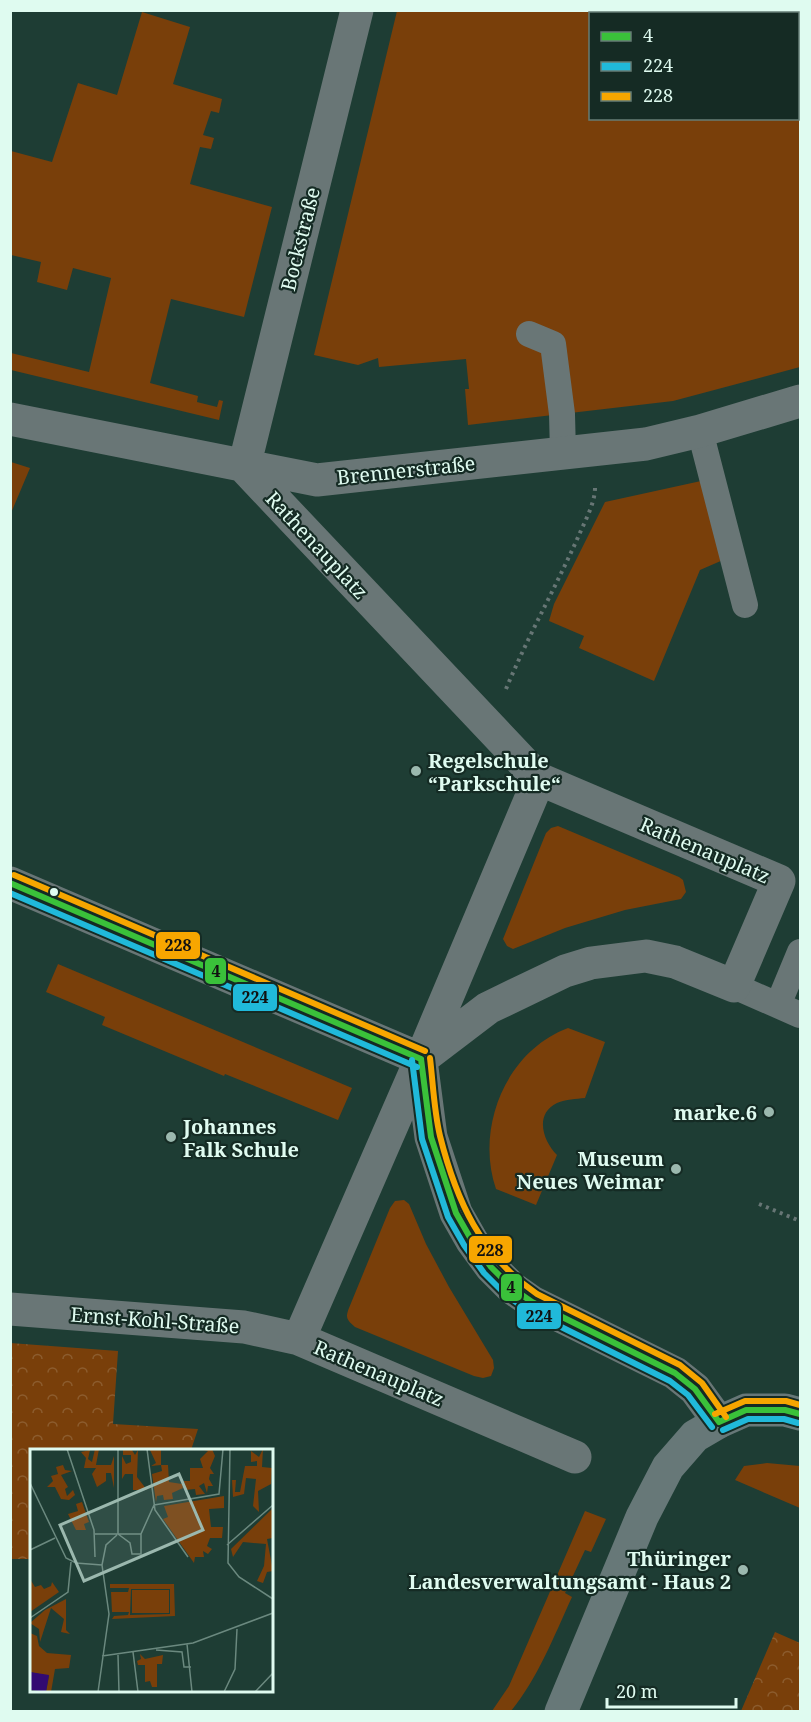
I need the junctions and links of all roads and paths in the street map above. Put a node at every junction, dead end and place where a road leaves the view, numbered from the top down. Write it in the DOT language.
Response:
graph roads {
  1 [pos="357,10"];
  2 [pos="529,334"];
  3 [pos="801,401"];
  4 [pos="10,419"];
  5 [pos="700,431"];
  6 [pos="595,450"];
  7 [pos="563,453"];
  8 [pos="244,467"];
  9 [pos="745,605"];
  10 [pos="490,728"];
  11 [pos="538,779"];
  12 [pos="10,883"];
  13 [pos="801,952"];
  14 [pos="734,986"];
  15 [pos="789,1010"];
  16 [pos="421,1059"];
  17 [pos="759,1204"];
  18 [pos="801,1221"];
  19 [pos="10,1310"];
  20 [pos="299,1339"];
  21 [pos="801,1414"];
  22 [pos="719,1422"];
  23 [pos="575,1457"];
  24 [pos="561,1712"];
  1 -- 8 [label="street, Bockstraße"];
  2 -- 7 [label="lane"];
  3 -- 5 [label="street, Brennerstraße"];
  4 -- 8 [label="street, Brennerstraße"];
  5 -- 6 [label="street, Brennerstraße"];
  5 -- 9 [label="lane"];
  6 -- 7 [label="street, Brennerstraße"];
  6 -- 10 [label="path"];
  7 -- 8 [label="street, Brennerstraße"];
  8 -- 10 [label="street, Rathenauplatz"];
  10 -- 11 [label="street, Rathenauplatz"];
  11 -- 14 [label="street, Rathenauplatz"];
  11 -- 16 [label="street, Rathenauplatz"];
  12 -- 16 [label="street"];
  13 -- 15 [label="lane"];
  14 -- 15 [label="lane"];
  14 -- 16 [label="street, Rathenauplatz"];
  16 -- 20 [label="street, Rathenauplatz"];
  16 -- 22 [label="street, Rathenauplatz"];
  17 -- 18 [label="path"];
  19 -- 20 [label="street, Ernst-Kohl-Straße"];
  20 -- 23 [label="street, Rathenauplatz"];
  21 -- 22 [label="street"];
  22 -- 24 [label="street"];
}
